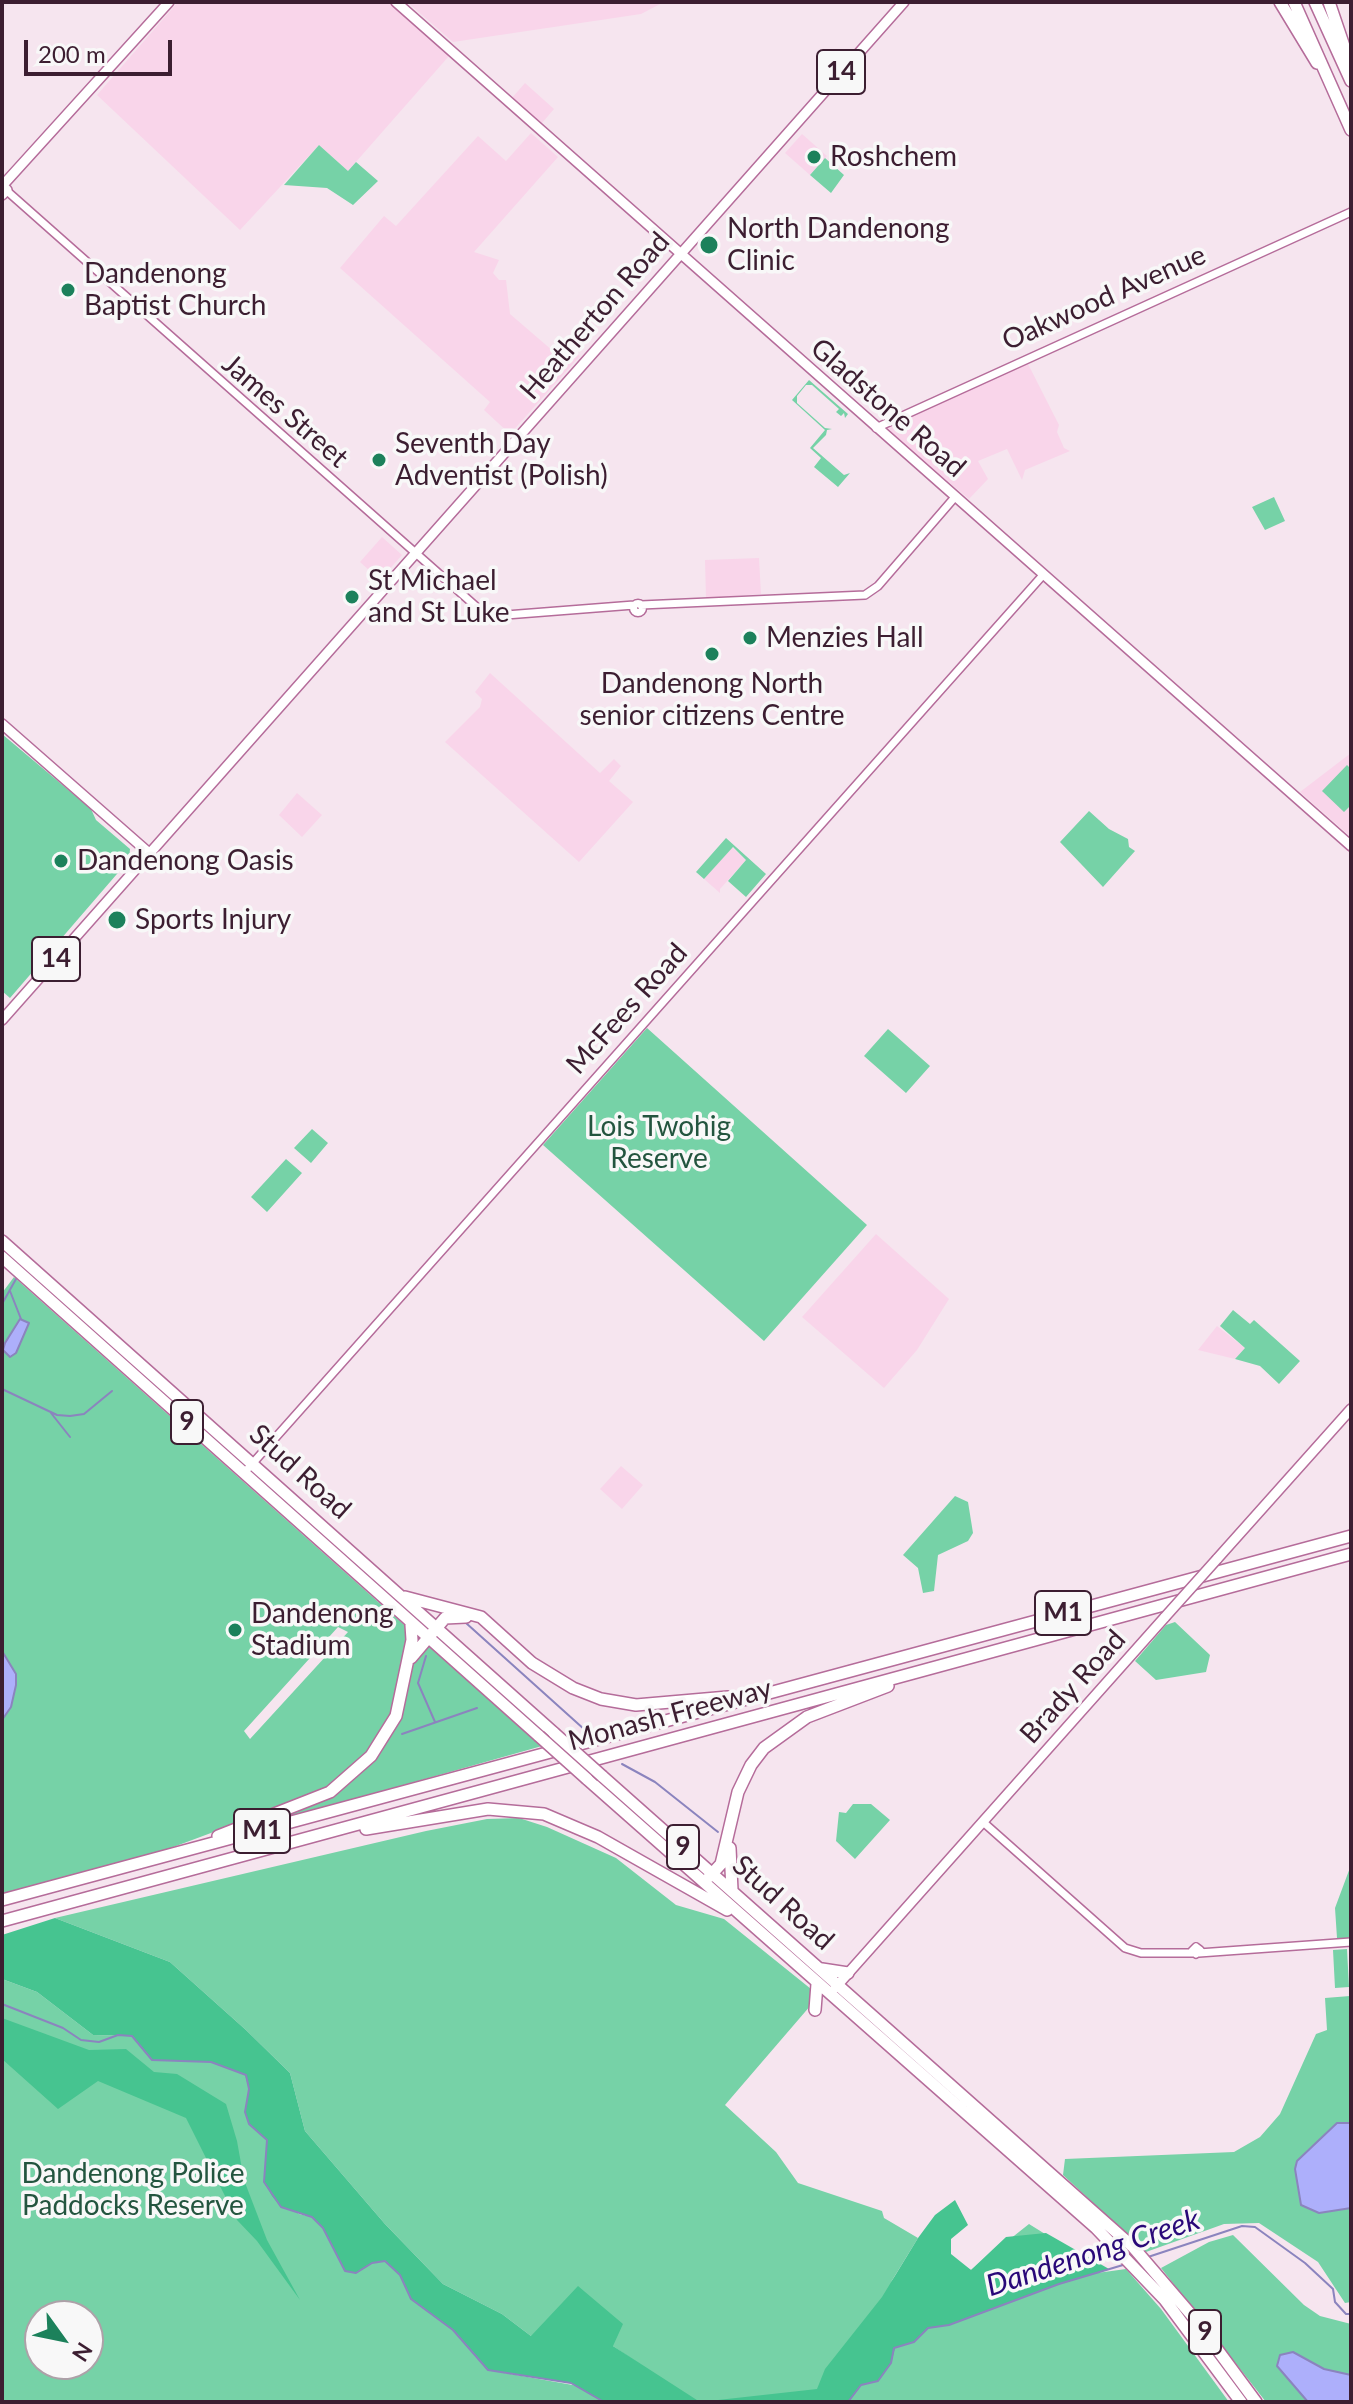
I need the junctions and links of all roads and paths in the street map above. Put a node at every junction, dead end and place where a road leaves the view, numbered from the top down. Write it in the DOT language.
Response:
graph roads {
  1 [pos="169,2"];
  2 [pos="396,2"];
  3 [pos="904,2"];
  4 [pos="1280,2"];
  5 [pos="1294,2"];
  6 [pos="1315,2"];
  7 [pos="1329,2"];
  8 [pos="1351,70"];
  9 [pos="1329,80"];
  10 [pos="1351,81"];
  11 [pos="1351,130"];
  12 [pos="4,190"];
  13 [pos="1351,212"];
  14 [pos="679,253"];
  15 [pos="876,428"];
  16 [pos="955,497"];
  17 [pos="414,554"];
  18 [pos="1043,575"];
  19 [pos="2,724"];
  20 [pos="130,836"];
  21 [pos="1351,846"];
  22 [pos="149,853"];
  23 [pos="132,873"];
  24 [pos="2,1020"];
  25 [pos="2,1241"];
  26 [pos="2,1257"];
  27 [pos="1351,1409"];
  28 [pos="253,1463"];
  29 [pos="244,1473"];
  30 [pos="1351,1536"];
  31 [pos="1351,1554"];
  32 [pos="397,1593"];
  33 [pos="411,1625"];
  34 [pos="436,1629"];
  35 [pos="502,1635"];
  36 [pos="427,1638"];
  37 [pos="955,1661"];
  38 [pos="407,1670"];
  39 [pos="774,1691"];
  40 [pos="983,1822"];
  41 [pos="728,1832"];
  42 [pos="309,1838"];
  43 [pos="134,1865"];
  44 [pos="713,1874"];
  45 [pos="703,1882"];
  46 [pos="684,1886"];
  47 [pos="732,1890"];
  48 [pos="2,1900"];
  49 [pos="744,1920"];
  50 [pos="2,1921"];
  51 [pos="1351,1942"];
  52 [pos="821,1969"];
  53 [pos="850,1971"];
  54 [pos="817,1984"];
  55 [pos="838,1984"];
  56 [pos="849,1993"];
  57 [pos="829,1994"];
  58 [pos="842,2006"];
  59 [pos="1147,2271"];
  60 [pos="1241,2402"];
  61 [pos="1256,2402"];
  1 -- 12 [label="main road"];
  2 -- 14 [label="main road, Gladstone Road"];
  3 -- 14 [label="main road, Heatherton Road / 14"];
  4 -- 9 [label="highway"];
  5 -- 9 [label="highway"];
  6 -- 10 [label="highway"];
  7 -- 8 [label="highway"];
  9 -- 11 [label="highway"];
  12 -- 17 [label="street, James Street"];
  13 -- 15 [label="street, Oakwood Avenue"];
  14 -- 15 [label="main road, Gladstone Road"];
  14 -- 17 [label="main road, Heatherton Road / 14"];
  15 -- 16 [label="main road, Gladstone Road"];
  16 -- 17 [label="street, James Street"];
  16 -- 18 [label="main road, Gladstone Road"];
  17 -- 22 [label="main road, Heatherton Road / 14"];
  18 -- 21 [label="main road, Gladstone Road"];
  18 -- 28 [label="street, McFees Road"];
  19 -- 20 [label="main road"];
  20 -- 22 [label="main road"];
  20 -- 23 [label="main road"];
  22 -- 23 [label="main road, Heatherton Road / 14"];
  23 -- 24 [label="main road, Heatherton Road / 14"];
  25 -- 28 [label="highway, Stud Road / 9"];
  26 -- 29 [label="highway, Stud Road / 9"];
  27 -- 40 [label="main road, Brady Road, bridge"];
  28 -- 29 [label="street, McFees Road"];
  28 -- 32 [label="highway, Stud Road / 9"];
  29 -- 33 [label="highway, Stud Road / 9"];
  30 -- 39 [label="highway, Monash Freeway / M1"];
  31 -- 37 [label="highway, Monash Freeway / M1"];
  32 -- 34 [label="highway, Stud Road / 9"];
  32 -- 35 [label="highway"];
  33 -- 36 [label="highway, Stud Road / 9"];
  33 -- 38 [label="highway"];
  34 -- 35 [label="highway"];
  34 -- 36 [label="highway"];
  34 -- 44 [label="highway, Stud Road / 9, bridge"];
  35 -- 39 [label="highway"];
  36 -- 38 [label="highway"];
  36 -- 45 [label="highway, Stud Road / 9, bridge"];
  37 -- 41 [label="highway"];
  37 -- 42 [label="highway, Monash Freeway / M1"];
  38 -- 43 [label="highway"];
  39 -- 43 [label="highway, Monash Freeway / M1"];
  40 -- 51 [label="street"];
  40 -- 53 [label="main road, Brady Road"];
  41 -- 44 [label="highway"];
  41 -- 47 [label="highway"];
  42 -- 46 [label="highway"];
  42 -- 50 [label="highway, Monash Freeway / M1"];
  43 -- 48 [label="highway, Monash Freeway / M1"];
  44 -- 45 [label="highway"];
  44 -- 47 [label="highway, Stud Road / 9"];
  45 -- 46 [label="highway"];
  45 -- 49 [label="highway, Stud Road / 9"];
  46 -- 49 [label="highway"];
  47 -- 52 [label="highway, Stud Road / 9"];
  49 -- 54 [label="highway, Stud Road / 9"];
  52 -- 53 [label="highway"];
  52 -- 55 [label="highway, Stud Road / 9"];
  53 -- 55 [label="main road, Brady Road"];
  53 -- 56 [label="highway"];
  54 -- 57 [label="highway, Stud Road / 9"];
  54 -- 58 [label="highway"];
  55 -- 56 [label="highway, Stud Road / 9"];
  55 -- 57 [label="main road, Brady Road"];
  56 -- 59 [label="highway, Stud Road / 9"];
  57 -- 58 [label="highway, Stud Road / 9"];
  58 -- 59 [label="highway, Stud Road / 9"];
  59 -- 60 [label="highway, Stud Road / 9"];
  59 -- 61 [label="highway, Stud Road / 9"];
}
